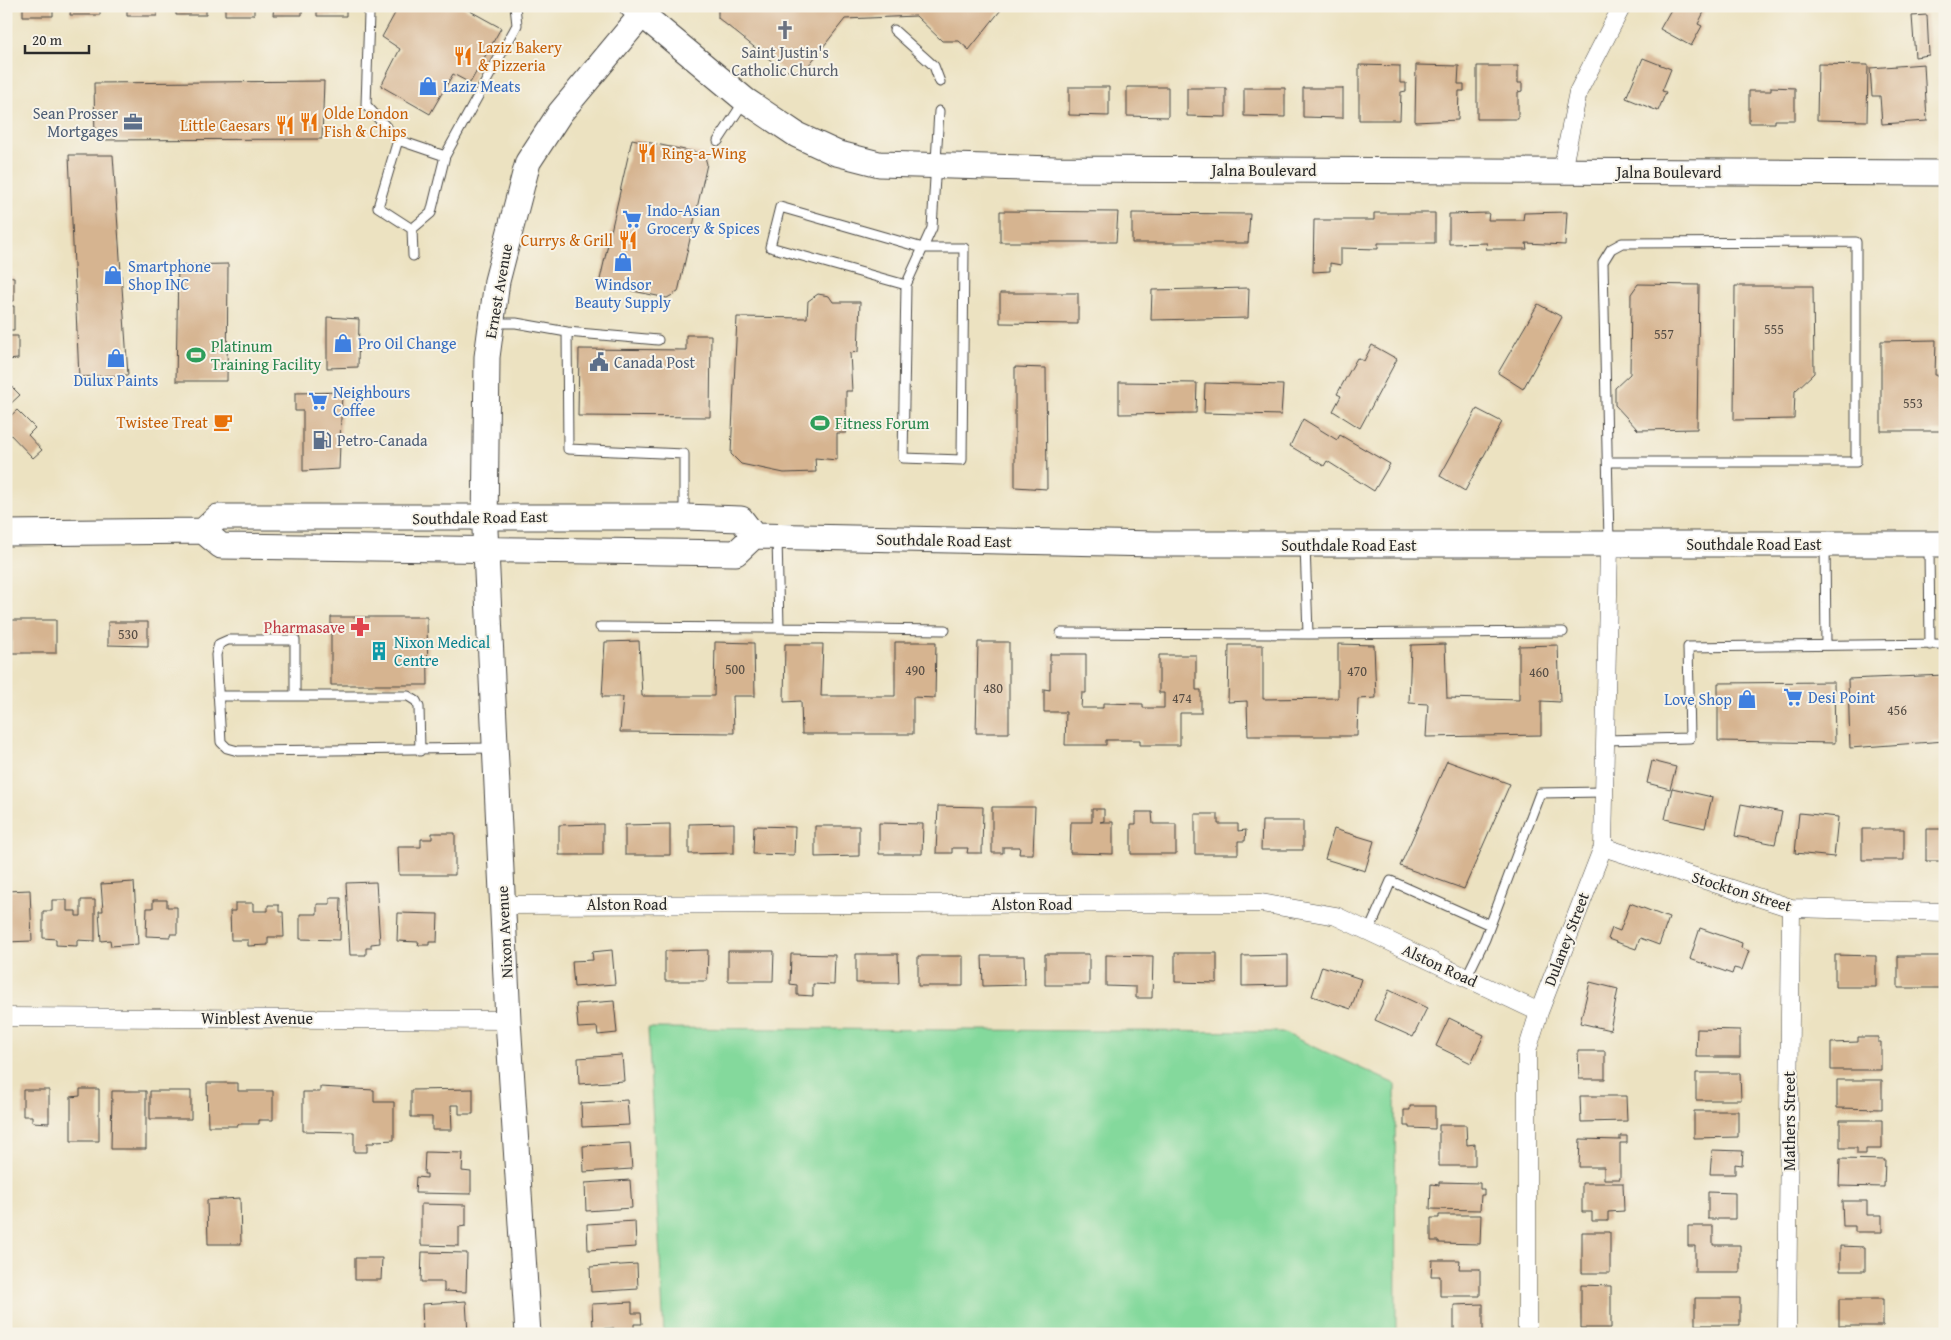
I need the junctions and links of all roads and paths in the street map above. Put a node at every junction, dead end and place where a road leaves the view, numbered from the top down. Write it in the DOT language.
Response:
graph roads {
  1 [pos="516,6"];
  2 [pos="1622,6"];
  3 [pos="641,9"];
  4 [pos="369,14"];
  5 [pos="894,30"];
  6 [pos="940,82"];
  7 [pos="745,100"];
  8 [pos="939,111"];
  9 [pos="398,140"];
  10 [pos="718,141"];
  11 [pos="445,156"];
  12 [pos="936,165"];
  13 [pos="1562,171"];
  14 [pos="1945,173"];
  15 [pos="412,229"];
  16 [pos="923,248"];
  17 [pos="413,256"];
  18 [pos="906,285"];
  19 [pos="491,323"];
  20 [pos="567,332"];
  21 [pos="658,340"];
  22 [pos="1608,462"];
  23 [pos="684,517"];
  24 [pos="485,532"];
  25 [pos="6,533"];
  26 [pos="765,536"];
  27 [pos="1609,544"];
  28 [pos="1825,544"];
  29 [pos="1937,544"];
  30 [pos="1305,545"];
  31 [pos="600,627"];
  32 [pos="779,628"];
  33 [pos="945,630"];
  34 [pos="1563,632"];
  35 [pos="1060,633"];
  36 [pos="1308,634"];
  37 [pos="1945,644"];
  38 [pos="1826,645"];
  39 [pos="1930,645"];
  40 [pos="218,696"];
  41 [pos="295,696"];
  42 [pos="1605,740"];
  43 [pos="496,748"];
  44 [pos="420,750"];
  45 [pos="1604,792"];
  46 [pos="1603,847"];
  47 [pos="503,905"];
  48 [pos="1790,908"];
  49 [pos="1945,912"];
  50 [pos="1490,925"];
  51 [pos="1369,931"];
  52 [pos="1466,978"];
  53 [pos="1539,1012"];
  54 [pos="6,1017"];
  55 [pos="508,1020"];
  56 [pos="528,1334"];
  57 [pos="1527,1334"];
  58 [pos="1787,1334"];
  1 -- 11 [label="lane"];
  2 -- 13 [label="street"];
  3 -- 7 [label="street, Jalna Boulevard"];
  3 -- 19 [label="street, Ernest Avenue"];
  4 -- 9 [label="lane"];
  5 -- 6 [label="lane"];
  7 -- 10 [label="lane"];
  7 -- 12 [label="street, Jalna Boulevard"];
  8 -- 12 [label="lane"];
  9 -- 11 [label="lane"];
  9 -- 15 [label="lane"];
  11 -- 15 [label="lane"];
  12 -- 13 [label="street, Jalna Boulevard"];
  12 -- 16 [label="lane"];
  13 -- 14 [label="street, Jalna Boulevard"];
  15 -- 17 [label="lane"];
  16 -- 18 [label="lane"];
  16 -- 18 [label="lane"];
  16 -- 18 [label="lane"];
  19 -- 20 [label="lane"];
  19 -- 24 [label="street, Ernest Avenue"];
  20 -- 21 [label="lane"];
  20 -- 23 [label="lane"];
  22 -- 22 [label="lane"];
  22 -- 27 [label="lane"];
  23 -- 24 [label="street, Southdale Road East"];
  23 -- 26 [label="street, Southdale Road East"];
  24 -- 25 [label="street, Southdale Road East"];
  24 -- 26 [label="street, Southdale Road East"];
  24 -- 43 [label="street, Nixon Avenue"];
  26 -- 30 [label="street, Southdale Road East"];
  26 -- 32 [label="lane"];
  27 -- 28 [label="street, Southdale Road East"];
  27 -- 30 [label="street, Southdale Road East"];
  27 -- 42 [label="street, Dulaney Street"];
  28 -- 29 [label="street, Southdale Road East"];
  28 -- 38 [label="lane"];
  29 -- 39 [label="lane"];
  30 -- 36 [label="lane"];
  31 -- 32 [label="lane"];
  32 -- 33 [label="lane"];
  34 -- 36 [label="lane"];
  35 -- 36 [label="lane"];
  37 -- 39 [label="lane"];
  38 -- 39 [label="lane"];
  38 -- 42 [label="lane"];
  40 -- 41 [label="lane"];
  40 -- 41 [label="lane"];
  40 -- 44 [label="lane"];
  41 -- 44 [label="lane"];
  42 -- 45 [label="street, Dulaney Street"];
  43 -- 44 [label="lane"];
  43 -- 47 [label="street, Nixon Avenue"];
  45 -- 46 [label="street, Dulaney Street"];
  45 -- 50 [label="lane"];
  46 -- 48 [label="street, Stockton Street"];
  46 -- 53 [label="street, Dulaney Street"];
  47 -- 51 [label="street, Alston Road"];
  47 -- 55 [label="street, Nixon Avenue"];
  48 -- 49 [label="street, Stockton Street"];
  48 -- 58 [label="street, Mathers Street"];
  50 -- 51 [label="lane"];
  50 -- 52 [label="lane"];
  51 -- 52 [label="street, Alston Road"];
  52 -- 53 [label="street, Alston Road"];
  53 -- 57 [label="street, Dulaney Street"];
  54 -- 55 [label="street, Winblest Avenue"];
  55 -- 56 [label="street, Nixon Avenue"];
}
